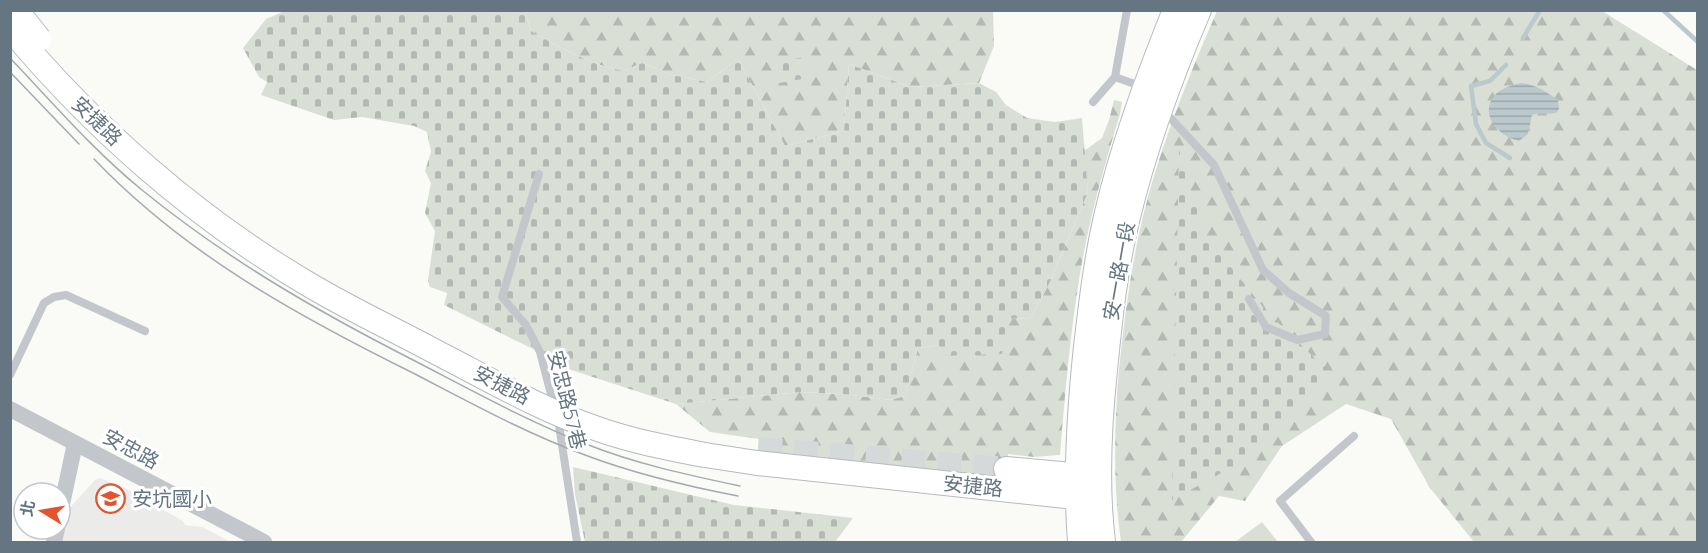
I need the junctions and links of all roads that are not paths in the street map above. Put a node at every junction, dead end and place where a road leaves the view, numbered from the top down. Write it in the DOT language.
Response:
graph roads {
  1 [pos="16,10"];
  2 [pos="1127,10"];
  3 [pos="1175,10"];
  4 [pos="1199,10"];
  5 [pos="10,28"];
  6 [pos="1115,76"];
  7 [pos="1145,88"];
  8 [pos="1093,102"];
  9 [pos="1151,117"];
  10 [pos="539,174"];
  11 [pos="1249,299"];
  12 [pos="145,331"];
  13 [pos="10,375"];
  14 [pos="10,409"];
  15 [pos="1354,436"];
  16 [pos="75,443"];
  17 [pos="706,448"];
  18 [pos="758,448"];
  19 [pos="1006,469"];
  20 [pos="67,481"];
  21 [pos="1089,487"];
  22 [pos="264,543"];
  23 [pos="577,543"];
  24 [pos="1080,543"];
  25 [pos="1103,543"];
  26 [pos="1311,543"];
  1 -- 17 [label="street, 安捷路, bridge"];
  2 -- 6 [label="lane"];
  3 -- 7 [label="street, 安一路一段"];
  4 -- 9 [label="street, 安一路一段"];
  5 -- 17 [label="street, 安捷路, bridge"];
  6 -- 7 [label="lane"];
  6 -- 8 [label="lane"];
  7 -- 9 [label="street, 安一路一段"];
  9 -- 11 [label="lane"];
  9 -- 21 [label="street, 安一路一段"];
  10 -- 23 [label="lane, 安忠路57巷"];
  12 -- 13 [label="lane"];
  14 -- 16 [label="street, 安忠路"];
  15 -- 26 [label="lane"];
  16 -- 20 [label="street"];
  16 -- 22 [label="street, 安忠路"];
  17 -- 18 [label="street, 安捷路"];
  17 -- 21 [label="street, 安捷路"];
  19 -- 21 [label="street, 安捷路"];
  21 -- 24 [label="street, 安一路一段"];
  21 -- 25 [label="street, 安一路一段"];
}
